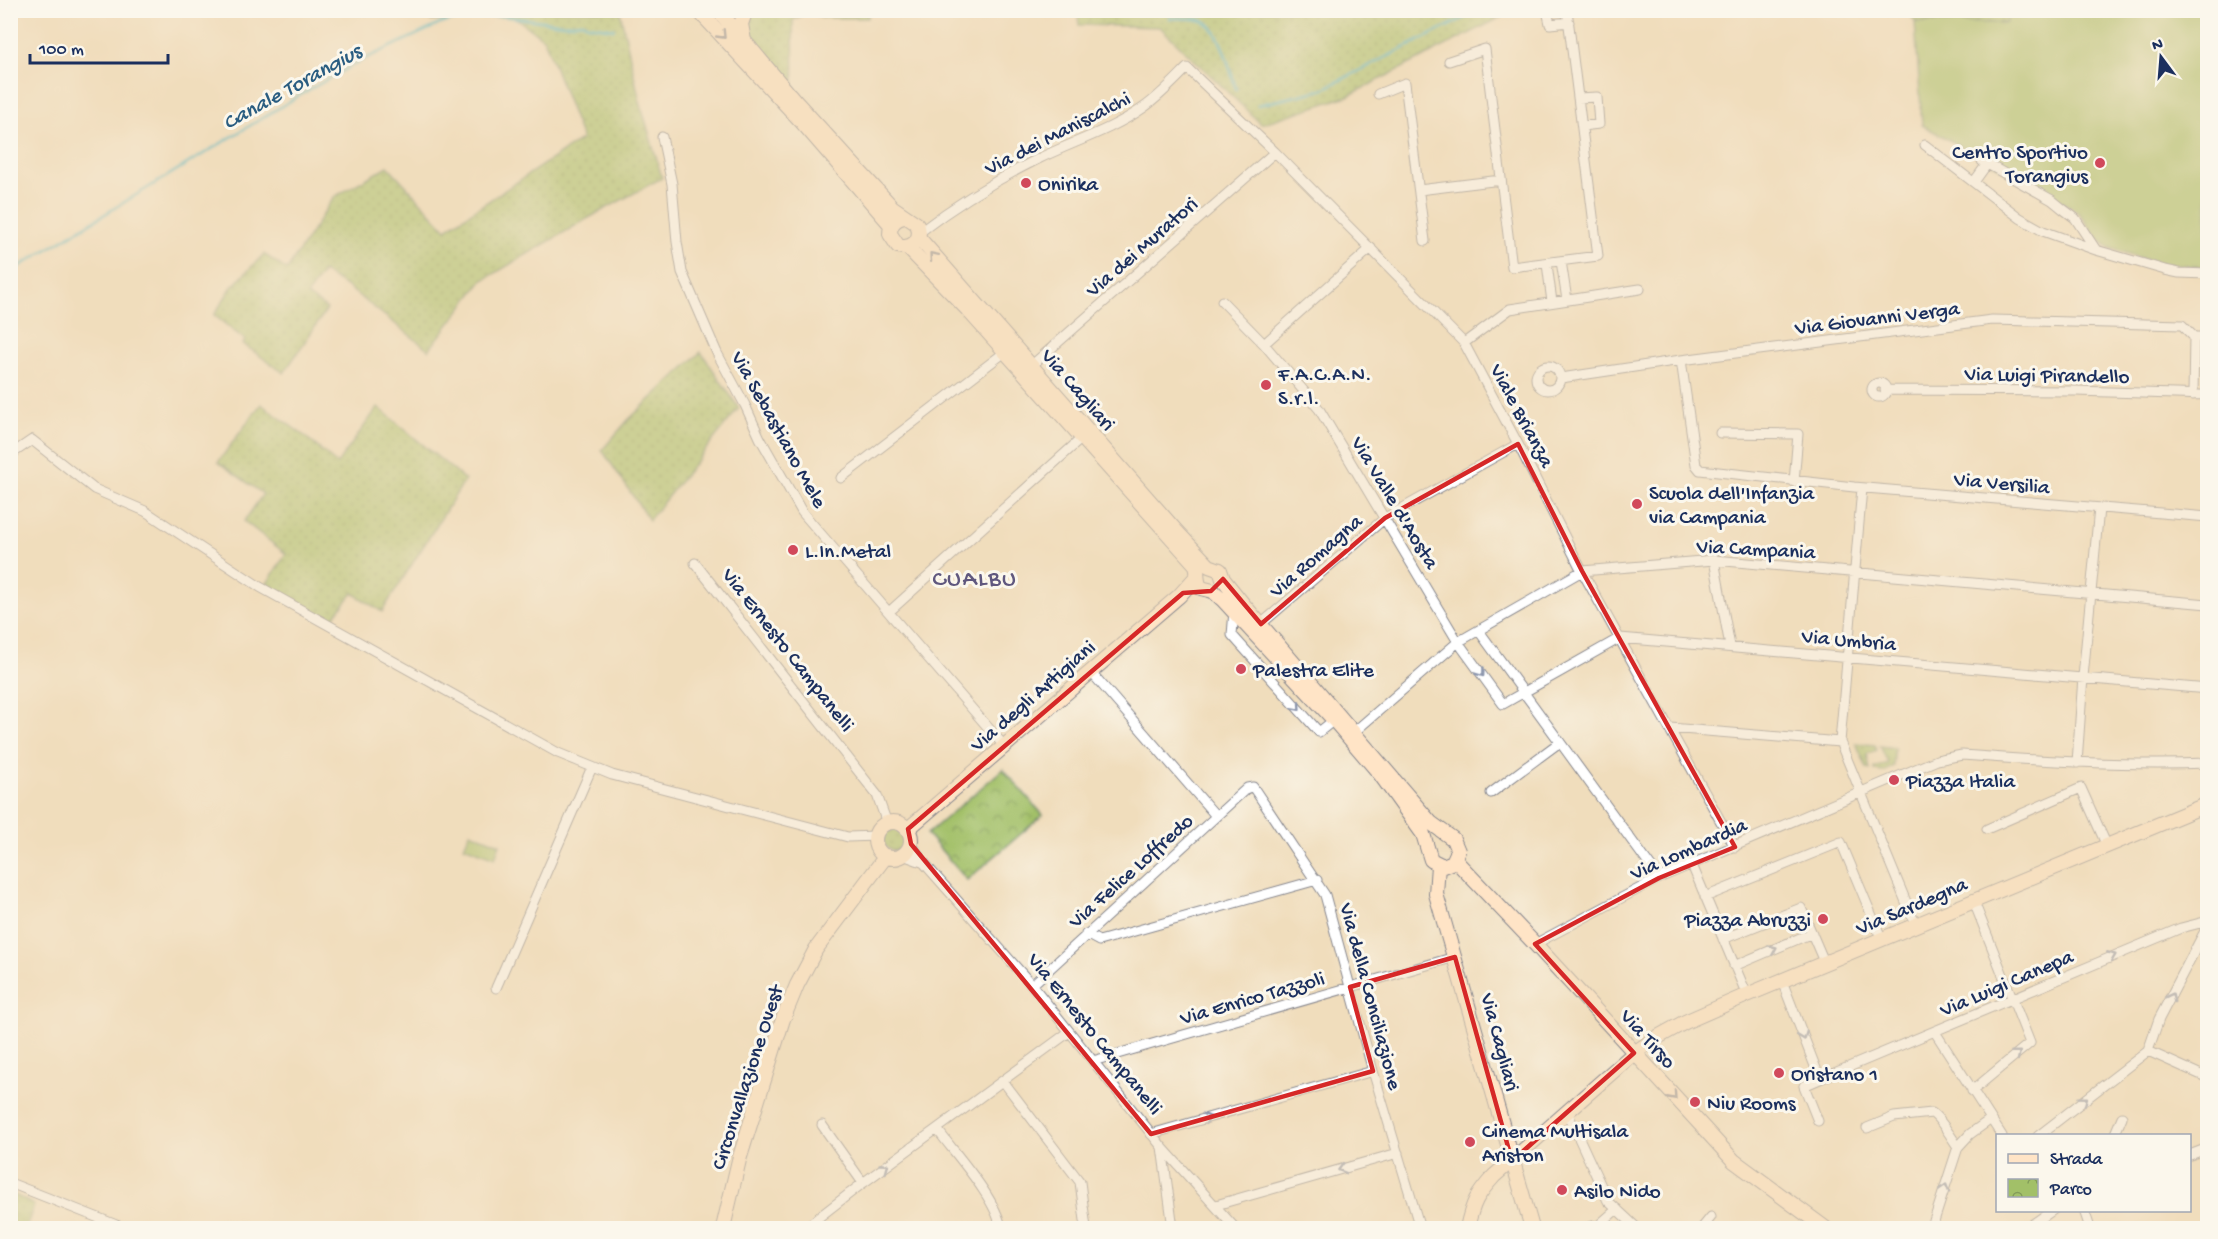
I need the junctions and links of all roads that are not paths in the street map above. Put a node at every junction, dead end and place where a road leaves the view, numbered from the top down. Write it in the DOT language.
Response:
graph roads {
  1 [pos="699,10"];
  2 [pos="718,10"];
  3 [pos="746,10"];
  4 [pos="1547,10"];
  5 [pos="1568,10"];
  6 [pos="1569,22"];
  7 [pos="748,52"];
  8 [pos="1449,60"];
  9 [pos="1187,68"];
  10 [pos="1378,94"];
  11 [pos="1578,98"];
  12 [pos="1582,126"];
  13 [pos="662,137"];
  14 [pos="1925,145"];
  15 [pos="1275,152"];
  16 [pos="1501,180"];
  17 [pos="1974,182"];
  18 [pos="1419,190"];
  19 [pos="908,218"];
  20 [pos="938,218"];
  21 [pos="891,225"];
  22 [pos="919,235"];
  23 [pos="1425,241"];
  24 [pos="907,247"];
  25 [pos="1371,248"];
  26 [pos="2096,250"];
  27 [pos="1561,261"];
  28 [pos="1547,264"];
  29 [pos="2208,274"];
  30 [pos="1640,289"];
  31 [pos="1567,300"];
  32 [pos="1222,301"];
  33 [pos="1552,302"];
  34 [pos="2194,337"];
  35 [pos="2208,337"];
  36 [pos="1464,343"];
  37 [pos="1264,344"];
  38 [pos="1005,351"];
  39 [pos="1681,360"];
  40 [pos="1031,366"];
  41 [pos="1561,378"];
  42 [pos="1885,390"];
  43 [pos="2193,395"];
  44 [pos="2208,395"];
  45 [pos="1720,433"];
  46 [pos="1082,438"];
  47 [pos="1518,444"];
  48 [pos="10,455"];
  49 [pos="841,478"];
  50 [pos="1794,482"];
  51 [pos="1863,488"];
  52 [pos="2099,508"];
  53 [pos="2208,517"];
  54 [pos="1385,518"];
  55 [pos="1714,560"];
  56 [pos="695,563"];
  57 [pos="1202,571"];
  58 [pos="1582,571"];
  59 [pos="1854,572"];
  60 [pos="1223,579"];
  61 [pos="1210,591"];
  62 [pos="1183,593"];
  63 [pos="2090,593"];
  64 [pos="2208,604"];
  65 [pos="890,611"];
  66 [pos="1261,624"];
  67 [pos="1479,630"];
  68 [pos="1620,638"];
  69 [pos="1458,642"];
  70 [pos="1730,646"];
  71 [pos="1846,657"];
  72 [pos="1091,672"];
  73 [pos="2083,677"];
  74 [pos="2208,689"];
  75 [pos="1524,693"];
  76 [pos="1670,728"];
  77 [pos="1353,732"];
  78 [pos="1560,742"];
  79 [pos="1840,742"];
  80 [pos="1005,747"];
  81 [pos="2208,763"];
  82 [pos="2077,764"];
  83 [pos="592,766"];
  84 [pos="1255,788"];
  85 [pos="1491,793"];
  86 [pos="1860,793"];
  87 [pos="2208,804"];
  88 [pos="1216,816"];
  89 [pos="887,823"];
  90 [pos="908,829"];
  91 [pos="1987,829"];
  92 [pos="1445,835"];
  93 [pos="876,836"];
  94 [pos="911,844"];
  95 [pos="2107,846"];
  96 [pos="1735,847"];
  97 [pos="1428,849"];
  98 [pos="903,855"];
  99 [pos="886,856"];
  100 [pos="1455,860"];
  101 [pos="924,862"];
  102 [pos="1438,865"];
  103 [pos="1692,865"];
  104 [pos="1659,879"];
  105 [pos="1317,880"];
  106 [pos="1705,897"];
  107 [pos="1974,902"];
  108 [pos="2208,923"];
  109 [pos="1916,926"];
  110 [pos="1812,933"];
  111 [pos="1086,934"];
  112 [pos="1723,939"];
  113 [pos="1882,940"];
  114 [pos="1535,944"];
  115 [pos="1455,957"];
  116 [pos="1824,964"];
  117 [pos="1734,966"];
  118 [pos="1782,981"];
  119 [pos="1032,985"];
  120 [pos="1350,987"];
  121 [pos="496,988"];
  122 [pos="1747,995"];
  123 [pos="2012,998"];
  124 [pos="1070,1032"];
  125 [pos="1935,1032"];
  126 [pos="2148,1050"];
  127 [pos="1634,1053"];
  128 [pos="1093,1061"];
  129 [pos="1373,1071"];
  130 [pos="2208,1078"];
  131 [pos="1820,1079"];
  132 [pos="1003,1081"];
  133 [pos="1972,1090"];
  134 [pos="1567,1112"];
  135 [pos="2122,1117"];
  136 [pos="1991,1119"];
  137 [pos="1818,1121"];
  138 [pos="822,1125"];
  139 [pos="1867,1128"];
  140 [pos="937,1129"];
  141 [pos="1151,1134"];
  142 [pos="2001,1134"];
  143 [pos="2041,1134"];
  144 [pos="2115,1134"];
  145 [pos="1162,1147"];
  146 [pos="1958,1147"];
  147 [pos="2208,1148"];
  148 [pos="1398,1153"];
  149 [pos="2191,1155"];
  150 [pos="1512,1161"];
  151 [pos="10,1183"];
  152 [pos="863,1183"];
  153 [pos="1216,1205"];
  154 [pos="1617,1209"];
  155 [pos="2050,1212"];
  156 [pos="2085,1212"];
  157 [pos="1712,1217"];
  158 [pos="124,1228"];
  159 [pos="723,1228"];
  160 [pos="805,1228"];
  161 [pos="1001,1228"];
  162 [pos="1086,1228"];
  163 [pos="1173,1228"];
  164 [pos="1235,1228"];
  165 [pos="1420,1228"];
  166 [pos="1464,1228"];
  167 [pos="1532,1228"];
  168 [pos="1585,1228"];
  169 [pos="1637,1228"];
  170 [pos="1702,1228"];
  171 [pos="1825,1228"];
  172 [pos="1882,1228"];
  173 [pos="1887,1228"];
  174 [pos="1934,1228"];
  175 [pos="2027,1228"];
  176 [pos="2090,1228"];
  1 -- 7 [label="main road, one-way"];
  2 -- 7 [label="main road"];
  3 -- 7 [label="main road"];
  4 -- 6 [label="street"];
  5 -- 6 [label="street"];
  6 -- 11 [label="street"];
  7 -- 19 [label="main road, Via Cagliari"];
  7 -- 21 [label="main road, Via Cagliari"];
  8 -- 16 [label="street"];
  9 -- 15 [label="street, Viale Brianza"];
  9 -- 20 [label="street, Via dei Maniscalchi"];
  10 -- 18 [label="street"];
  11 -- 12 [label="street"];
  11 -- 12 [label="street"];
  12 -- 27 [label="street"];
  13 -- 65 [label="street, Via Sebastiano Mele"];
  14 -- 17 [label="street"];
  15 -- 25 [label="street, Viale Brianza"];
  15 -- 40 [label="street, Via dei Muratori"];
  16 -- 18 [label="street"];
  16 -- 28 [label="street"];
  17 -- 26 [label="street"];
  17 -- 26 [label="street"];
  18 -- 23 [label="street"];
  19 -- 20 [label="street, Via dei Maniscalchi"];
  19 -- 21 [label="main road"];
  19 -- 22 [label="main road, Via Cagliari"];
  20 -- 22 [label="street, Via dei Maniscalchi"];
  21 -- 24 [label="main road, Via Cagliari"];
  22 -- 24 [label="main road"];
  40 -- 22 [label="main road, Via Cagliari, one-way"];
  24 -- 38 [label="main road, Via Cagliari"];
  25 -- 36 [label="street, Viale Brianza"];
  25 -- 37 [label="street"];
  26 -- 29 [label="street"];
  27 -- 28 [label="street"];
  27 -- 31 [label="street"];
  28 -- 33 [label="street"];
  30 -- 31 [label="street"];
  31 -- 33 [label="street"];
  32 -- 37 [label="street, Via Valle d'Aosta"];
  33 -- 36 [label="street"];
  34 -- 35 [label="street, Via Giovanni Verga"];
  34 -- 39 [label="street, Via Giovanni Verga"];
  34 -- 43 [label="street"];
  36 -- 47 [label="street, Viale Brianza"];
  37 -- 54 [label="street, Via Valle d'Aosta"];
  38 -- 46 [label="main road, Via Cagliari"];
  38 -- 49 [label="street"];
  39 -- 41 [label="street, Via Giovanni Verga"];
  39 -- 50 [label="street, Via Versilia"];
  40 -- 57 [label="main road, Via Cagliari"];
  42 -- 43 [label="street, Via Luigi Pirandello"];
  43 -- 44 [label="street, Via Luigi Pirandello"];
  45 -- 50 [label="street"];
  46 -- 57 [label="main road, Via Cagliari"];
  46 -- 65 [label="street"];
  47 -- 54 [label="street, Via Romagna"];
  47 -- 58 [label="street, Viale Brianza"];
  48 -- 83 [label="street"];
  50 -- 51 [label="street, Via Versilia"];
  51 -- 52 [label="street, Via Versilia"];
  51 -- 59 [label="street"];
  52 -- 53 [label="street, Via Versilia"];
  52 -- 63 [label="street"];
  54 -- 66 [label="street, Via Romagna"];
  54 -- 69 [label="street, Via Valle d'Aosta"];
  55 -- 58 [label="street, Via Campania"];
  55 -- 59 [label="street, Via Campania"];
  55 -- 70 [label="street"];
  56 -- 89 [label="street, Via Ernesto Campanelli"];
  57 -- 60 [label="main road, Via Cagliari"];
  57 -- 61 [label="main road, Via Cagliari"];
  57 -- 62 [label="main road, Via degli Artigiani"];
  58 -- 67 [label="street, Via Campania"];
  58 -- 68 [label="street, Viale Brianza"];
  59 -- 63 [label="street, Via Campania"];
  59 -- 71 [label="street"];
  60 -- 61 [label="main road"];
  60 -- 66 [label="main road, Via Cagliari"];
  61 -- 62 [label="main road"];
  61 -- 97 [label="main road, Via Cagliari, one-way"];
  62 -- 72 [label="main road, Via degli Artigiani"];
  63 -- 64 [label="street, Via Campania"];
  63 -- 73 [label="street"];
  65 -- 80 [label="street, Via Sebastiano Mele"];
  66 -- 77 [label="main road, Via Cagliari"];
  67 -- 69 [label="street, Via Campania"];
  67 -- 75 [label="street"];
  68 -- 70 [label="street, Via Umbria"];
  68 -- 75 [label="street"];
  68 -- 76 [label="street, Viale Brianza"];
  69 -- 75 [label="street, Via Valle d'Aosta, one-way"];
  69 -- 77 [label="street, Via Campania"];
  70 -- 71 [label="street, Via Umbria"];
  71 -- 73 [label="street, Via Umbria"];
  71 -- 79 [label="street"];
  72 -- 80 [label="main road, Via degli Artigiani"];
  72 -- 88 [label="street"];
  73 -- 74 [label="street, Via Umbria"];
  73 -- 82 [label="street"];
  75 -- 78 [label="street"];
  76 -- 79 [label="street"];
  76 -- 96 [label="street, Viale Brianza"];
  77 -- 92 [label="main road, Via Cagliari"];
  78 -- 85 [label="street"];
  78 -- 104 [label="street"];
  79 -- 86 [label="street"];
  80 -- 90 [label="main road, Via degli Artigiani"];
  81 -- 82 [label="street"];
  82 -- 86 [label="street"];
  83 -- 93 [label="street"];
  83 -- 121 [label="street"];
  84 -- 88 [label="street, Via Felice Loffredo"];
  84 -- 105 [label="street, Via della Conciliazione"];
  86 -- 96 [label="street, Via Lombardia"];
  86 -- 109 [label="street"];
  87 -- 95 [label="main road, Via Sardegna"];
  88 -- 111 [label="street, Via Felice Loffredo"];
  89 -- 90 [label="main road"];
  89 -- 93 [label="main road"];
  90 -- 94 [label="main road, Via Ernesto Campanelli"];
  91 -- 95 [label="street"];
  92 -- 97 [label="main road"];
  92 -- 100 [label="main road"];
  93 -- 99 [label="main road"];
  94 -- 98 [label="main road"];
  94 -- 101 [label="street, Via Ernesto Campanelli"];
  95 -- 107 [label="main road, Via Sardegna"];
  96 -- 103 [label="street, Via Lombardia"];
  97 -- 102 [label="main road"];
  98 -- 99 [label="main road"];
  98 -- 101 [label="street"];
  99 -- 159 [label="main road, Circonvallazione Ovest"];
  100 -- 102 [label="main road"];
  100 -- 114 [label="main road, Via Tirso"];
  101 -- 119 [label="street, Via Ernesto Campanelli"];
  102 -- 115 [label="main road, Via Cagliari"];
  103 -- 104 [label="street, Via Lombardia"];
  103 -- 106 [label="street"];
  104 -- 114 [label="street, Via Lombardia"];
  105 -- 111 [label="street"];
  105 -- 120 [label="street, Via della Conciliazione"];
  106 -- 112 [label="street"];
  106 -- 113 [label="street"];
  107 -- 109 [label="main road, Via Sardegna"];
  107 -- 123 [label="street"];
  123 -- 108 [label="street, Via Luigi Canepa, one-way"];
  126 -- 108 [label="street, one-way"];
  109 -- 113 [label="main road, Via Sardegna"];
  110 -- 112 [label="street"];
  110 -- 116 [label="street"];
  117 -- 110 [label="street, one-way"];
  111 -- 119 [label="street, Via Felice Loffredo"];
  112 -- 117 [label="street"];
  113 -- 116 [label="main road, Via Sardegna"];
  114 -- 127 [label="main road, Via Tirso"];
  115 -- 120 [label="street, Via Enrico Tazzoli"];
  115 -- 150 [label="main road, Via Cagliari"];
  116 -- 118 [label="main road, Via Sardegna"];
  117 -- 122 [label="street"];
  118 -- 122 [label="main road, Via Sardegna"];
  118 -- 131 [label="street, one-way"];
  119 -- 124 [label="street, Via Ernesto Campanelli"];
  120 -- 128 [label="street, Via Enrico Tazzoli"];
  120 -- 129 [label="street, Via della Conciliazione"];
  122 -- 127 [label="main road, Via Sardegna"];
  123 -- 125 [label="street, Via Luigi Canepa"];
  133 -- 123 [label="street, one-way"];
  124 -- 128 [label="street, Via Ernesto Campanelli"];
  124 -- 132 [label="street"];
  125 -- 131 [label="street, Via Luigi Canepa"];
  125 -- 133 [label="street"];
  126 -- 130 [label="street"];
  143 -- 126 [label="street, one-way"];
  127 -- 134 [label="main road, Via Sardegna"];
  127 -- 171 [label="main road, Via Tirso, one-way"];
  128 -- 141 [label="street, Via Ernesto Campanelli"];
  141 -- 129 [label="street, one-way"];
  129 -- 148 [label="street, Via della Conciliazione"];
  131 -- 137 [label="street"];
  132 -- 140 [label="street"];
  132 -- 162 [label="street"];
  133 -- 136 [label="street"];
  134 -- 150 [label="main road, Via Sardegna"];
  134 -- 154 [label="street"];
  135 -- 144 [label="street"];
  136 -- 142 [label="street"];
  136 -- 146 [label="street"];
  138 -- 152 [label="street"];
  139 -- 146 [label="street"];
  152 -- 140 [label="street, one-way"];
  140 -- 161 [label="street"];
  141 -- 145 [label="street, Via Ernesto Campanelli"];
  145 -- 153 [label="street, Via Ernesto Campanelli"];
  145 -- 163 [label="street"];
  174 -- 146 [label="street, one-way"];
  147 -- 149 [label="street"];
  148 -- 153 [label="street, one-way"];
  148 -- 165 [label="street, Via della Conciliazione"];
  150 -- 166 [label="main road, Via Sardegna"];
  150 -- 167 [label="main road, Via Cagliari"];
  151 -- 158 [label="street"];
  152 -- 160 [label="street"];
  153 -- 164 [label="street, Via Ernesto Campanelli"];
  154 -- 168 [label="street"];
  154 -- 169 [label="street"];
  155 -- 175 [label="street"];
  156 -- 176 [label="street"];
  157 -- 170 [label="street"];
  172 -- 173 [label="street"];
}
